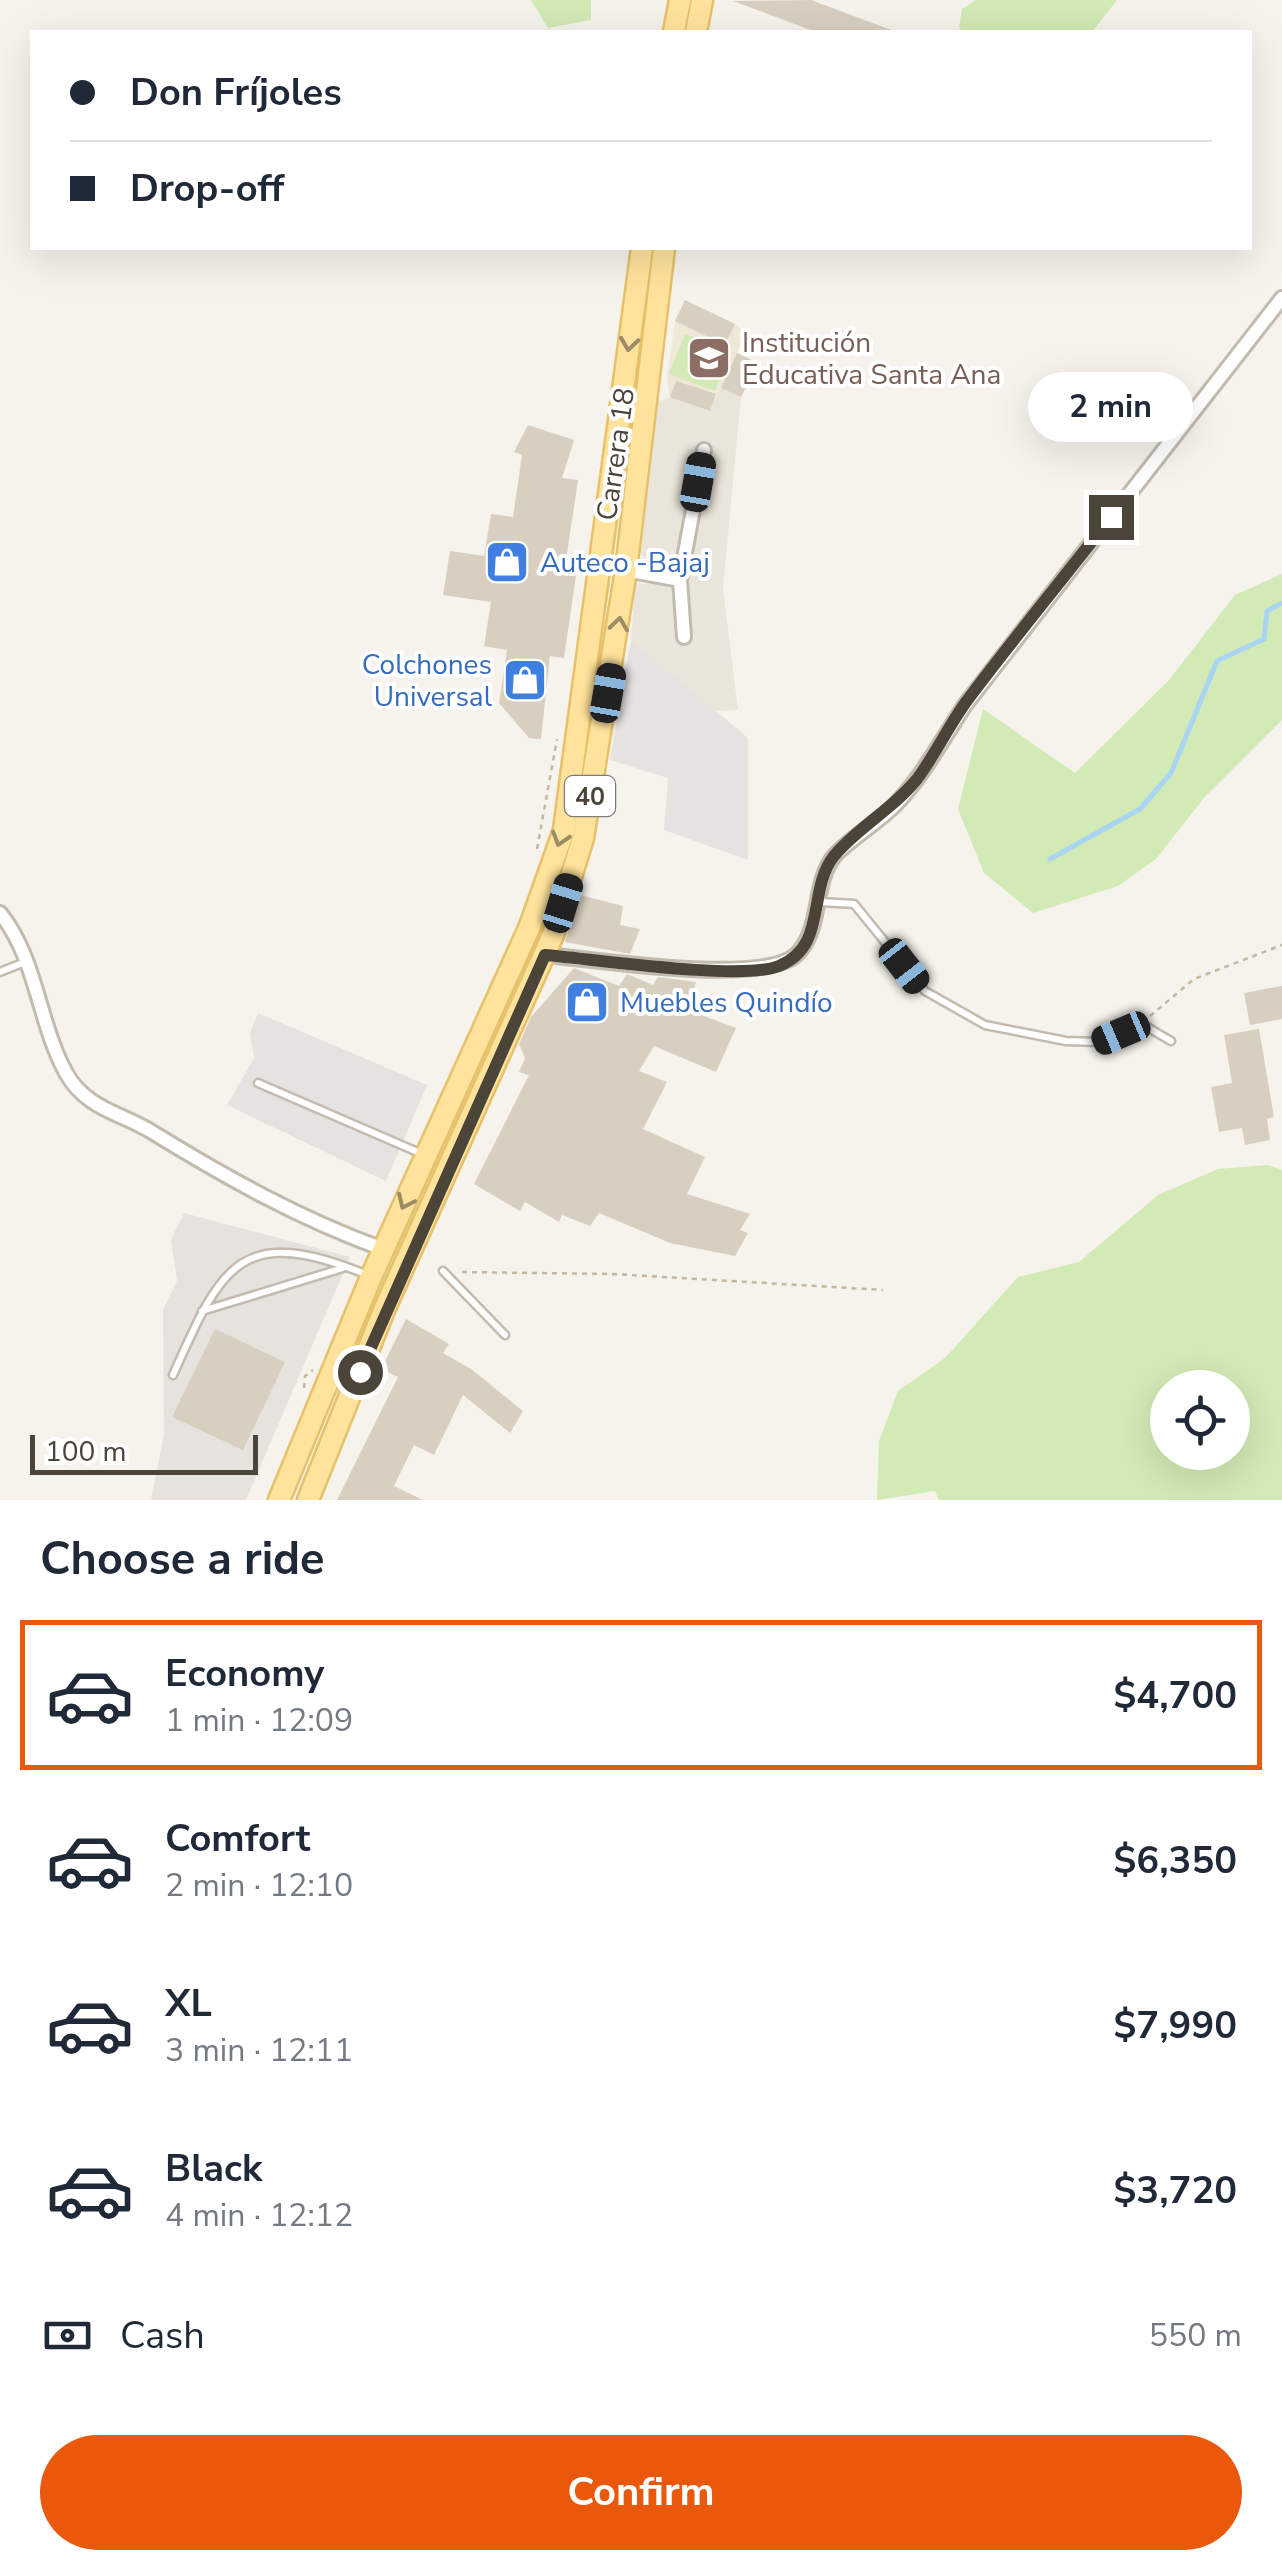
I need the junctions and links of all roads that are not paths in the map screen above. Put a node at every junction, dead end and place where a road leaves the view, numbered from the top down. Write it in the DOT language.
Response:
graph roads {
  1 [pos="680,0"];
  2 [pos="702,0"];
  3 [pos="674,30"];
  4 [pos="696,30"];
  5 [pos="642,250"];
  6 [pos="664,250"];
  7 [pos="1282,298"];
  8 [pos="704,450"];
  9 [pos="626,570"];
  10 [pos="680,580"];
  11 [pos="684,638"];
  12 [pos="820,902"];
  13 [pos="0,912"];
  14 [pos="545,955"];
  15 [pos="26,962"];
  16 [pos="0,972"];
  17 [pos="1170,1041"];
  18 [pos="258,1083"];
  19 [pos="426,1156"];
  20 [pos="383,1249"];
  21 [pos="344,1268"];
  22 [pos="443,1271"];
  23 [pos="371,1277"];
  24 [pos="201,1312"];
  25 [pos="505,1335"];
  26 [pos="173,1375"];
  27 [pos="279,1500"];
  28 [pos="308,1500"];
  1 -- 3 [label="main road"];
  2 -- 4 [label="main road"];
  5 -- 19 [label="main road, Carrera 18 / 40, one-way"];
  6 -- 9 [label="main road, Carrera 18 / 40"];
  7 -- 12 [label="street"];
  8 -- 10 [label="street"];
  9 -- 10 [label="street"];
  14 -- 9 [label="main road, Carrera 18 / 40, one-way"];
  10 -- 11 [label="street"];
  12 -- 14 [label="street"];
  12 -- 17 [label="lane"];
  13 -- 15 [label="street"];
  14 -- 28 [label="main road, Carrera 18 / 40"];
  15 -- 16 [label="lane"];
  15 -- 20 [label="street"];
  18 -- 19 [label="lane"];
  19 -- 20 [label="main road, Carrera 18 / 40, one-way"];
  20 -- 23 [label="main road, Carrera 18 / 40"];
  21 -- 23 [label="lane"];
  21 -- 24 [label="lane"];
  21 -- 24 [label="lane"];
  22 -- 25 [label="lane"];
  23 -- 27 [label="main road, Carrera 18 / 40"];
  24 -- 26 [label="lane"];
}
